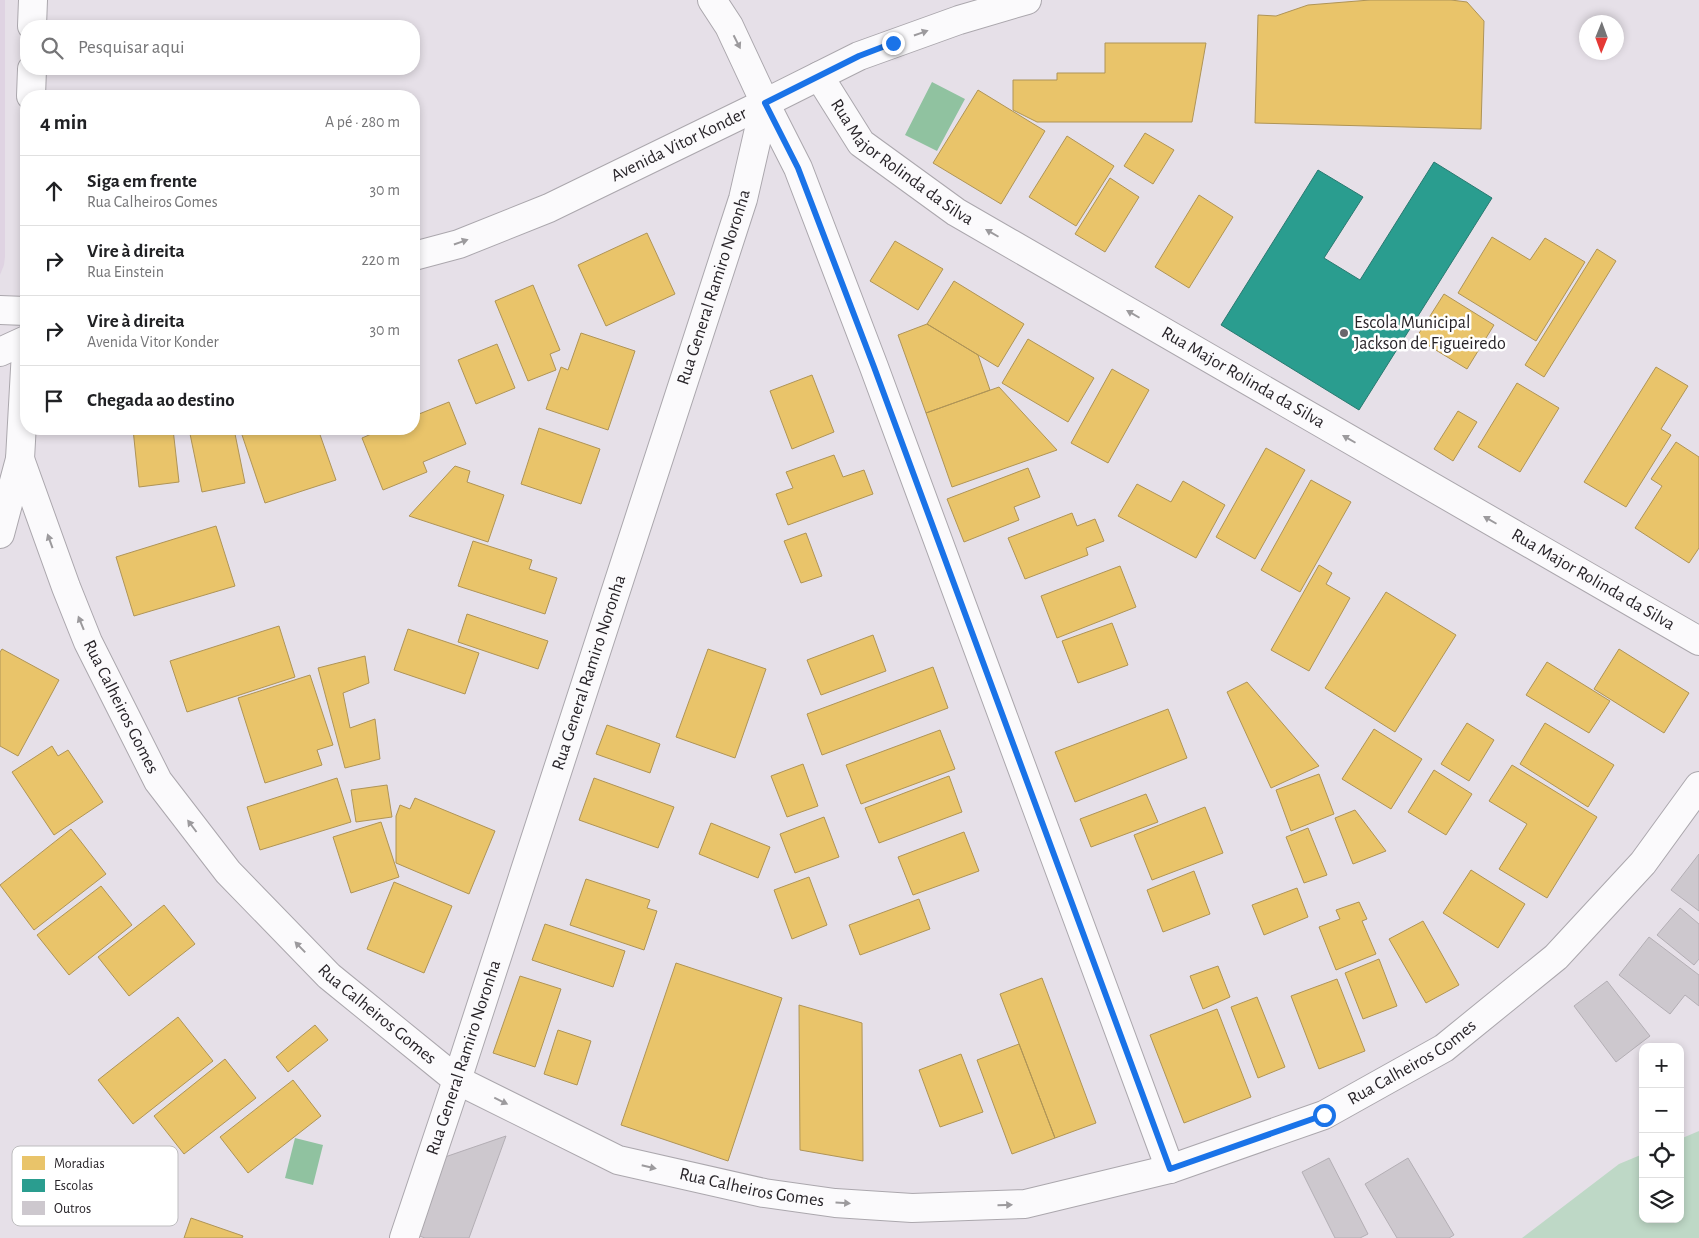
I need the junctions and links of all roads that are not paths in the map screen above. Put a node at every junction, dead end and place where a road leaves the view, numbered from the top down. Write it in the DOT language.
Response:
graph roads {
  1 [pos="33,0"];
  2 [pos="712,0"];
  3 [pos="1028,0"];
  4 [pos="32,20"];
  5 [pos="32,75"];
  6 [pos="819,76"];
  7 [pos="31,90"];
  8 [pos="765,103"];
  9 [pos="420,254"];
  10 [pos="0,310"];
  11 [pos="20,311"];
  12 [pos="20,343"];
  13 [pos="0,352"];
  14 [pos="21,435"];
  15 [pos="20,460"];
  16 [pos="0,534"];
  17 [pos="1699,641"];
  18 [pos="1699,786"];
  19 [pos="458,1080"];
  20 [pos="1170,1169"];
  21 [pos="404,1238"];
  1 -- 4 [label="street"];
  2 -- 8 [label="street, one-way"];
  6 -- 3 [label="street, Avenida Vitor Konder, one-way"];
  5 -- 7 [label="street"];
  6 -- 8 [label="street, Avenida Vitor Konder"];
  17 -- 6 [label="street, Rua Major Rolinda da Silva, one-way"];
  9 -- 8 [label="street, Avenida Vitor Konder, one-way"];
  8 -- 19 [label="street, Rua General Ramiro Noronha"];
  8 -- 20 [label="street"];
  10 -- 11 [label="street"];
  12 -- 13 [label="street"];
  14 -- 15 [label="street"];
  15 -- 16 [label="street"];
  19 -- 15 [label="street, Rua Calheiros Gomes, one-way"];
  18 -- 20 [label="street, Rua Calheiros Gomes"];
  19 -- 20 [label="street, Rua Calheiros Gomes, one-way"];
  19 -- 21 [label="street, Rua General Ramiro Noronha"];
}
